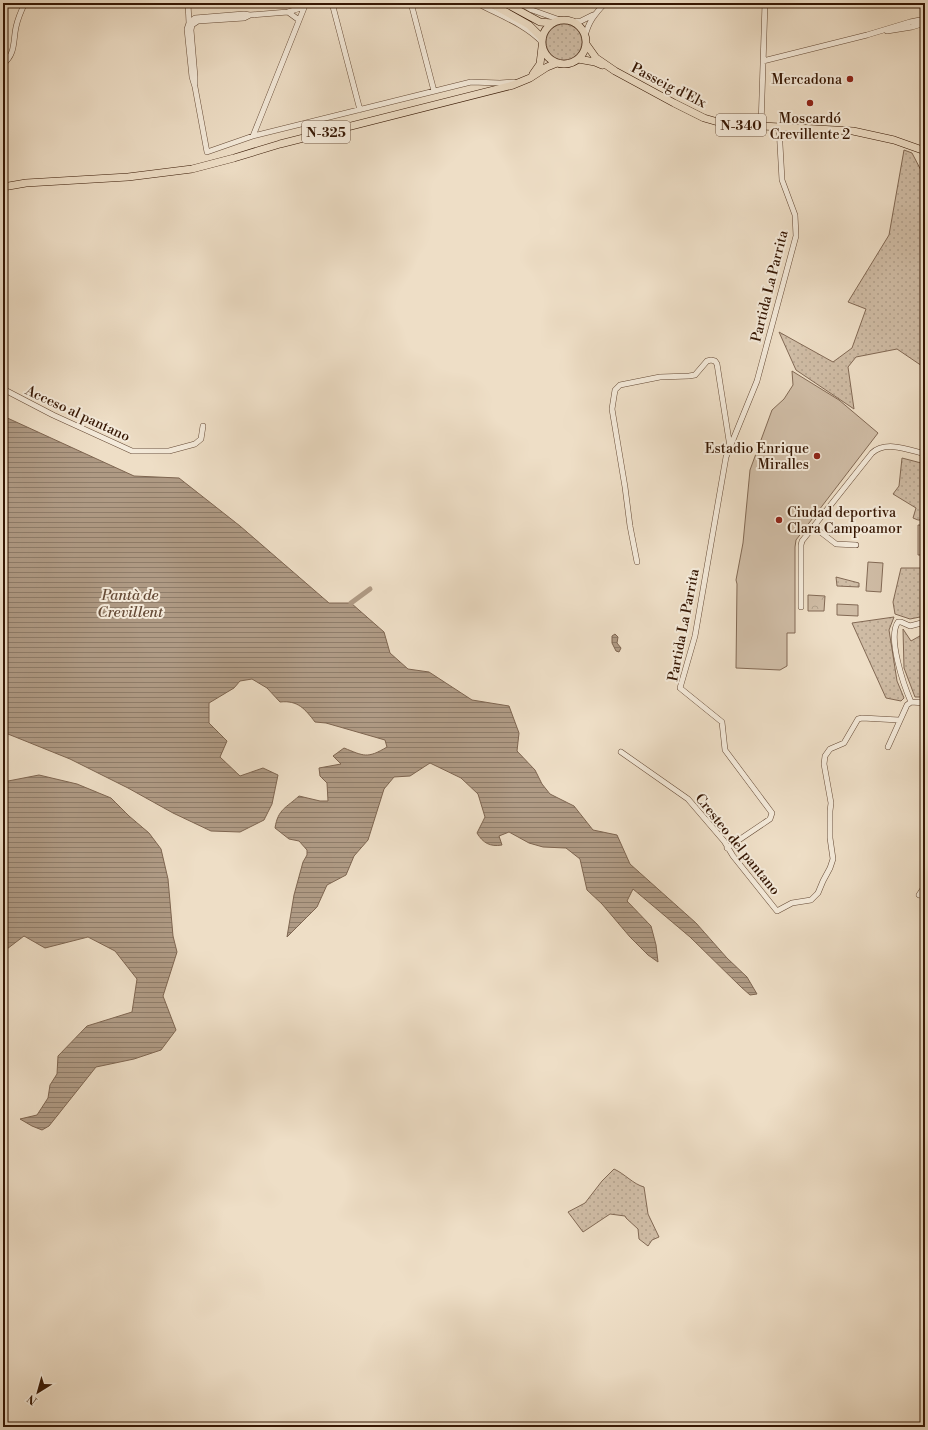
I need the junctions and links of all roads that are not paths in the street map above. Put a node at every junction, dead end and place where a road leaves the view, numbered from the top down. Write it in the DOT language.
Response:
graph roads {
  1 [pos="25,3"];
  2 [pos="188,3"];
  3 [pos="332,3"];
  4 [pos="411,3"];
  5 [pos="477,3"];
  6 [pos="490,3"];
  7 [pos="506,3"];
  8 [pos="520,3"];
  9 [pos="605,3"];
  10 [pos="765,3"];
  11 [pos="305,5"];
  12 [pos="287,12"];
  13 [pos="595,13"];
  14 [pos="925,19"];
  15 [pos="299,20"];
  16 [pos="560,20"];
  17 [pos="573,22"];
  18 [pos="552,23"];
  19 [pos="925,23"];
  20 [pos="191,24"];
  21 [pos="867,35"];
  22 [pos="586,41"];
  23 [pos="542,42"];
  24 [pos="578,60"];
  25 [pos="763,61"];
  26 [pos="557,63"];
  27 [pos="3,64"];
  28 [pos="615,71"];
  29 [pos="523,81"];
  30 [pos="434,91"];
  31 [pos="360,110"];
  32 [pos="760,126"];
  33 [pos="779,127"];
  34 [pos="252,136"];
  35 [pos="879,137"];
  36 [pos="925,151"];
  37 [pos="925,155"];
  38 [pos="3,187"];
  39 [pos="3,389"];
  40 [pos="203,426"];
  41 [pos="730,447"];
  42 [pos="925,454"];
  43 [pos="816,525"];
  44 [pos="856,545"];
  45 [pos="637,562"];
  46 [pos="801,607"];
  47 [pos="925,622"];
  48 [pos="911,702"];
  49 [pos="925,704"];
  50 [pos="900,720"];
  51 [pos="888,747"];
  52 [pos="621,752"];
  53 [pos="727,848"];
  54 [pos="925,886"];
  55 [pos="919,895"];
  1 -- 27 [label="street"];
  2 -- 20 [label="street"];
  3 -- 31 [label="street"];
  4 -- 30 [label="street"];
  5 -- 23 [label="street"];
  6 -- 23 [label="highway"];
  7 -- 18 [label="highway"];
  8 -- 16 [label="street"];
  9 -- 13 [label="street"];
  10 -- 25 [label="street"];
  11 -- 12 [label="street"];
  11 -- 15 [label="street"];
  12 -- 15 [label="street"];
  12 -- 20 [label="street"];
  13 -- 17 [label="street"];
  13 -- 22 [label="street"];
  14 -- 21 [label="street"];
  15 -- 34 [label="street"];
  16 -- 17 [label="highway"];
  16 -- 18 [label="highway"];
  17 -- 22 [label="highway, N-340"];
  18 -- 23 [label="highway"];
  19 -- 21 [label="street"];
  20 -- 34 [label="street"];
  21 -- 25 [label="street"];
  22 -- 24 [label="highway"];
  22 -- 28 [label="highway, N-340"];
  23 -- 26 [label="highway"];
  23 -- 29 [label="highway, N-325"];
  24 -- 26 [label="highway, N-340"];
  24 -- 28 [label="highway, N-340"];
  25 -- 32 [label="street"];
  26 -- 29 [label="highway, N-325"];
  28 -- 32 [label="highway, Passeig d'Elx / N-340"];
  29 -- 30 [label="street"];
  29 -- 38 [label="highway, N-325"];
  30 -- 31 [label="street"];
  31 -- 34 [label="street"];
  32 -- 33 [label="highway, Passeig d'Elx / N-340"];
  33 -- 35 [label="highway, Passeig d'Elx / N-340"];
  33 -- 41 [label="street, Partida La Parrita"];
  35 -- 36 [label="highway, Passeig d'Elx / N-340"];
  35 -- 37 [label="highway, Passeig d'Elx / N-340"];
  39 -- 40 [label="street, Acceso al pantano"];
  41 -- 45 [label="street, Partida La Parrita"];
  41 -- 53 [label="street, Partida La Parrita"];
  42 -- 43 [label="street"];
  43 -- 44 [label="street"];
  43 -- 46 [label="street"];
  47 -- 48 [label="street"];
  48 -- 49 [label="street"];
  48 -- 50 [label="street"];
  50 -- 51 [label="street"];
  50 -- 53 [label="street, Cresteo del pantano"];
  52 -- 53 [label="street, Cresteo del pantano"];
  54 -- 55 [label="street"];
}
